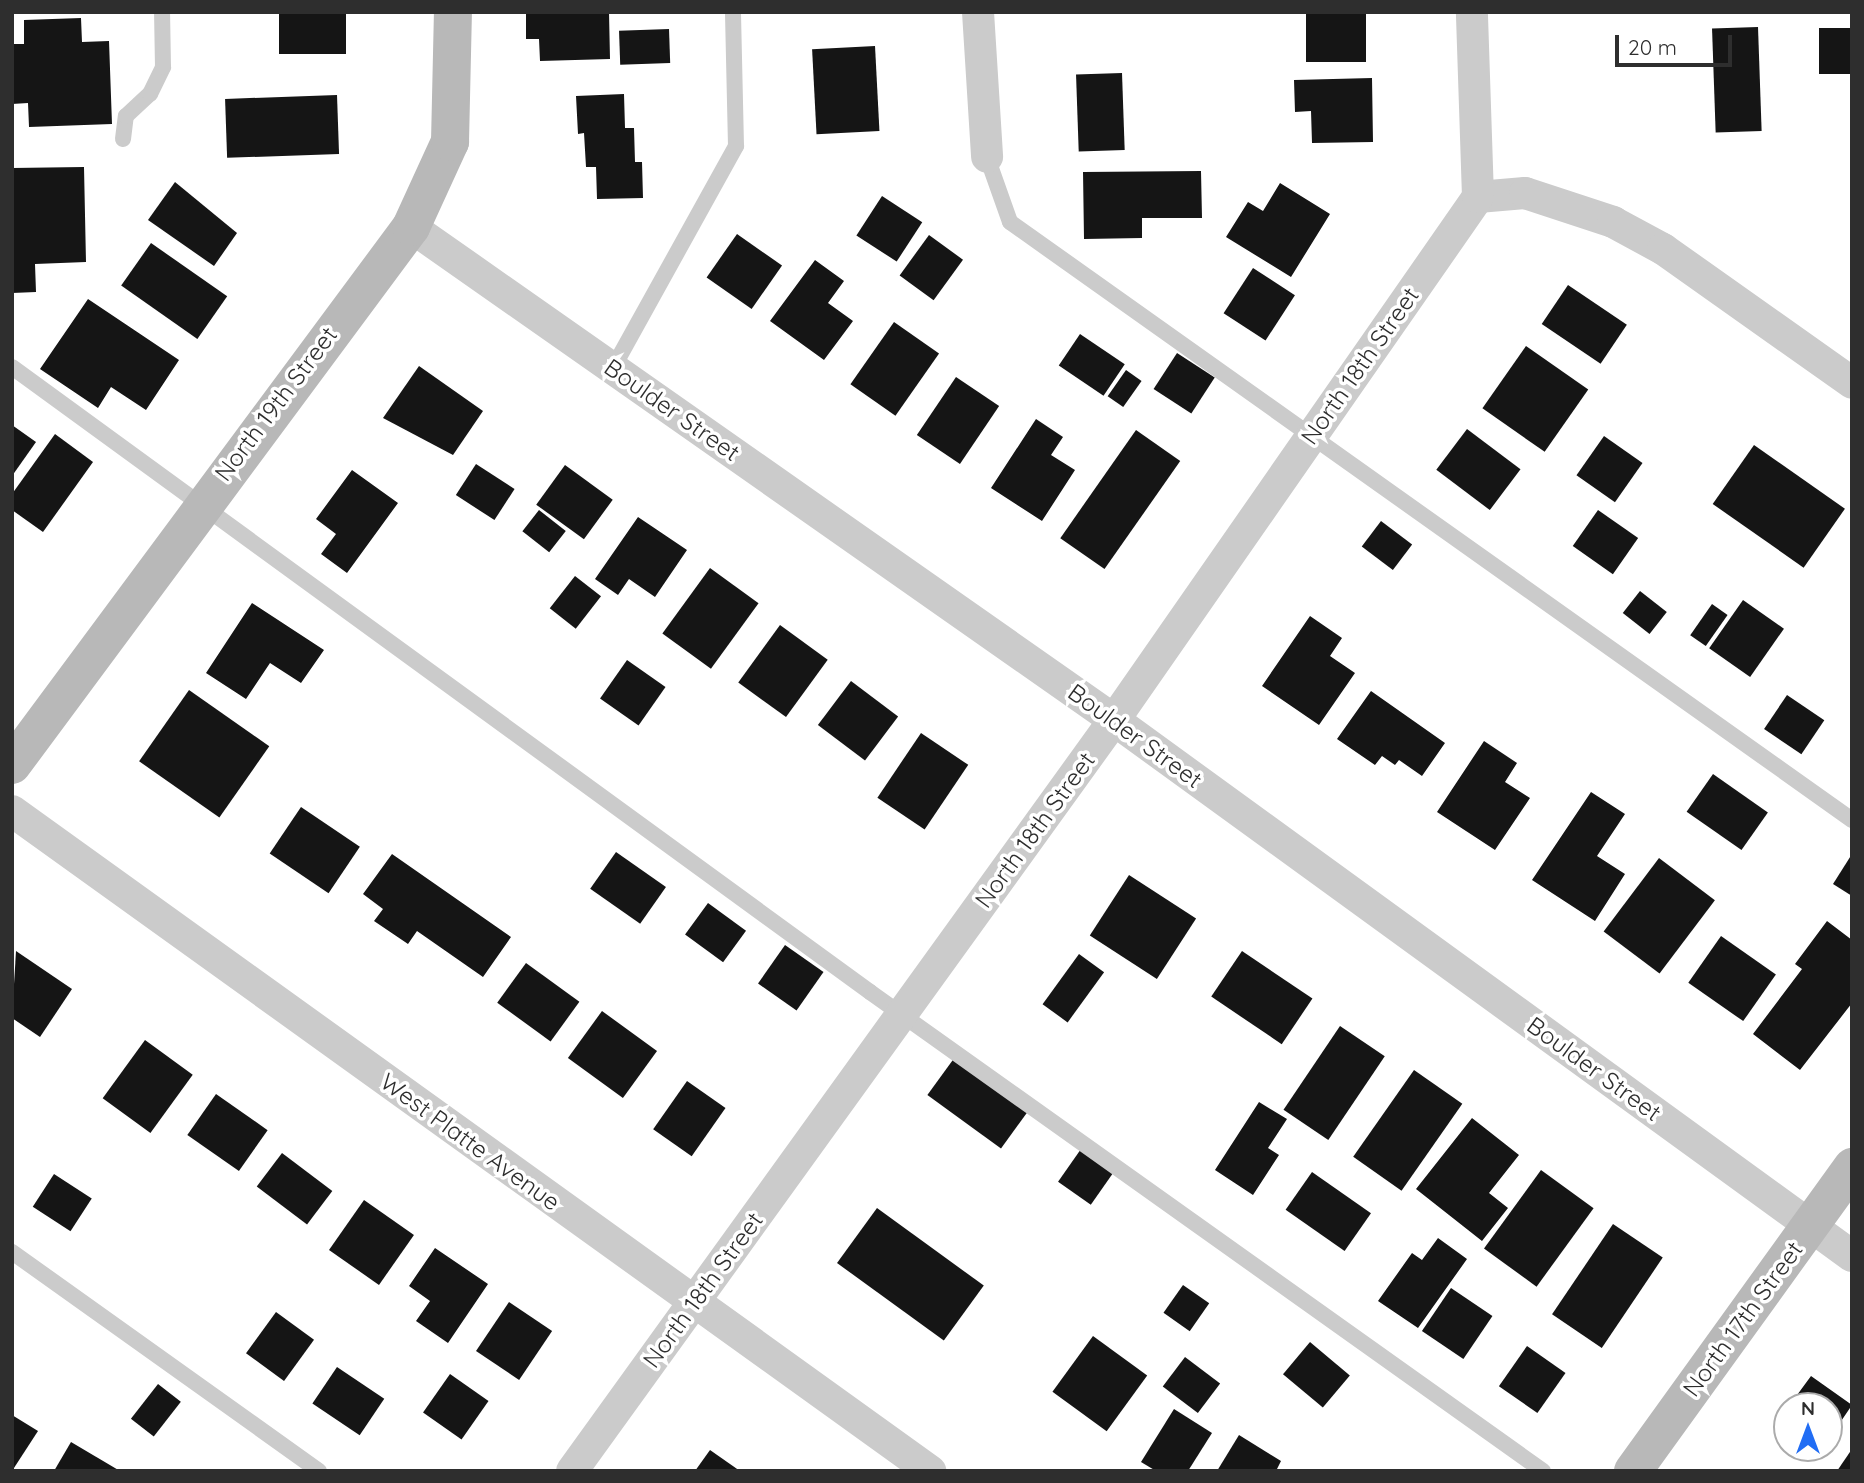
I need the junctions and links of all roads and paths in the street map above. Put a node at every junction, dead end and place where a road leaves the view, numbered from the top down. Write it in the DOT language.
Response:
graph roads {
  1 [pos="162,12"];
  2 [pos="453,12"];
  3 [pos="733,12"];
  4 [pos="978,12"];
  5 [pos="1472,12"];
  6 [pos="123,139"];
  7 [pos="987,157"];
  8 [pos="1478,197"];
  9 [pos="411,227"];
  10 [pos="12,367"];
  11 [pos="613,368"];
  12 [pos="1852,383"];
  13 [pos="1311,436"];
  14 [pos="198,506"];
  15 [pos="1114,720"];
  16 [pos="12,765"];
  17 [pos="12,811"];
  18 [pos="1852,820"];
  19 [pos="901,1015"];
  20 [pos="1852,1167"];
  21 [pos="1810,1225"];
  22 [pos="12,1252"];
  23 [pos="1852,1255"];
  24 [pos="694,1303"];
  25 [pos="319,1471"];
  26 [pos="572,1471"];
  27 [pos="930,1471"];
  28 [pos="1542,1471"];
  29 [pos="1633,1471"];
  1 -- 6 [label="lane"];
  2 -- 9 [label="street, North 19th Street"];
  3 -- 11 [label="lane"];
  4 -- 7 [label="street"];
  5 -- 8 [label="street"];
  7 -- 13 [label="lane"];
  8 -- 12 [label="street"];
  8 -- 13 [label="street, North 18th Street"];
  9 -- 11 [label="street, Boulder Street"];
  9 -- 14 [label="street, North 19th Street"];
  10 -- 14 [label="lane"];
  11 -- 15 [label="street, Boulder Street"];
  13 -- 15 [label="street, North 18th Street"];
  13 -- 18 [label="lane"];
  14 -- 16 [label="street, North 19th Street"];
  14 -- 19 [label="lane"];
  15 -- 19 [label="street, North 18th Street"];
  15 -- 21 [label="street, Boulder Street"];
  17 -- 24 [label="street, West Platte Avenue"];
  19 -- 24 [label="street, North 18th Street"];
  19 -- 28 [label="lane"];
  20 -- 21 [label="street, North 17th Street"];
  21 -- 23 [label="street, Boulder Street"];
  21 -- 29 [label="street, North 17th Street"];
  22 -- 25 [label="lane"];
  24 -- 26 [label="street, North 18th Street"];
  24 -- 27 [label="street, West Platte Avenue"];
}
